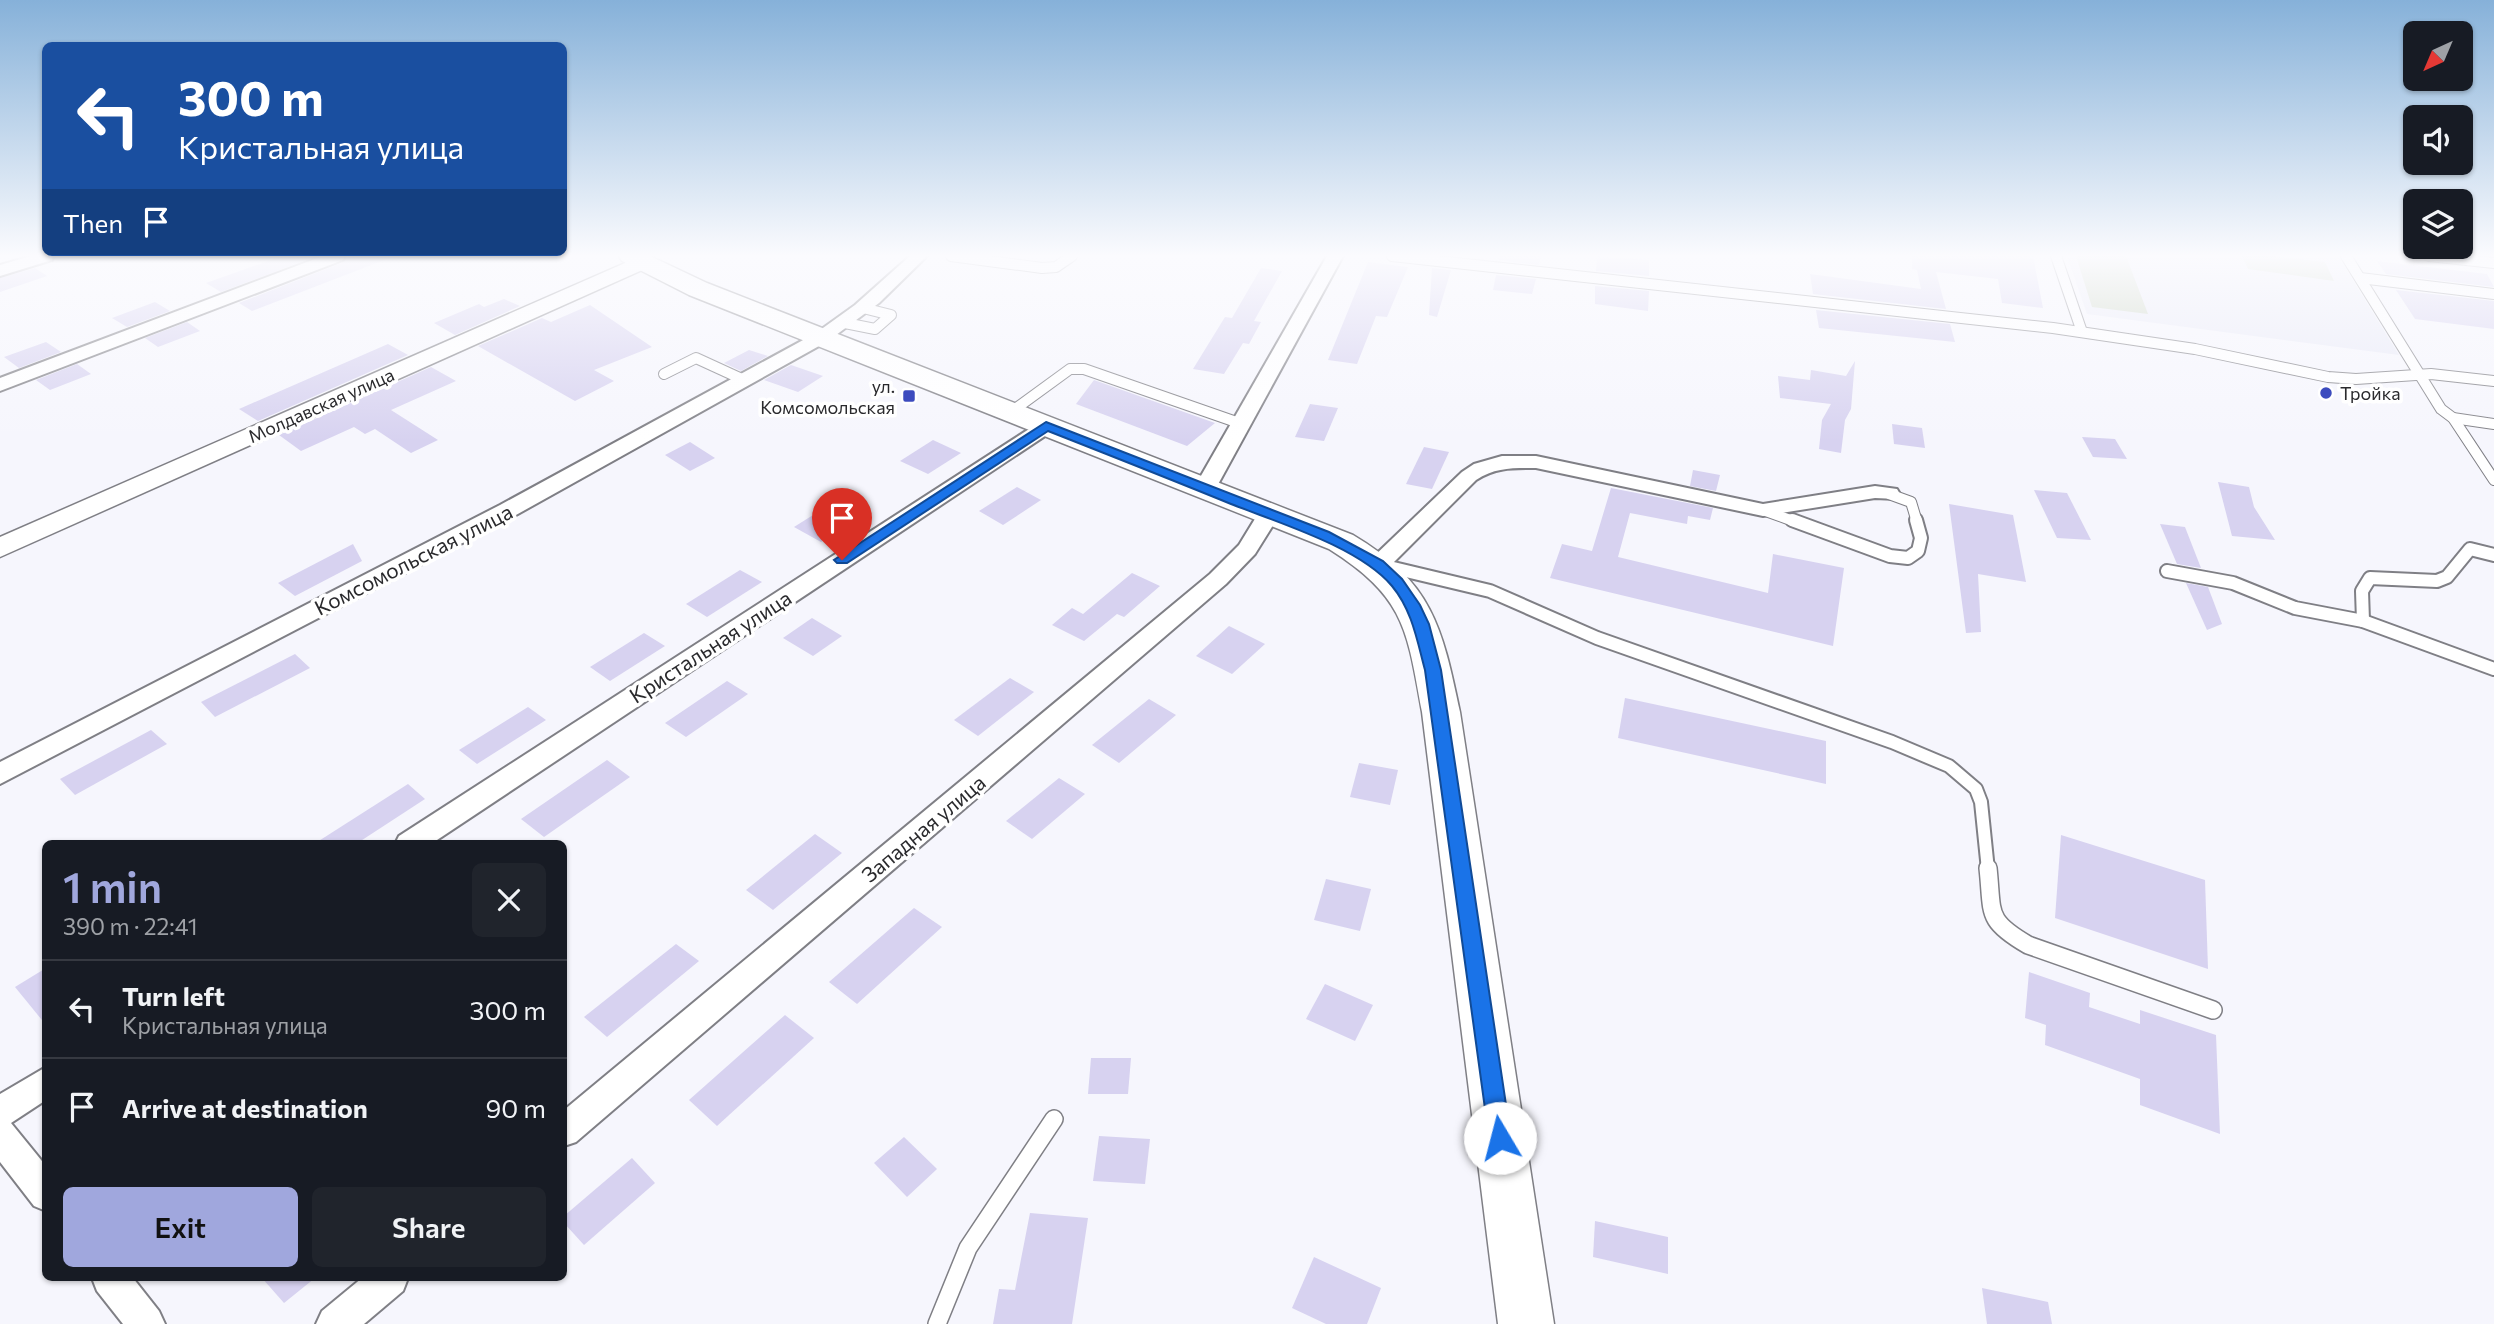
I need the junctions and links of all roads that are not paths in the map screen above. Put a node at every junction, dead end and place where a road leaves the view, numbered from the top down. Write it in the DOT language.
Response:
graph roads {
  1 [pos="176,318"];
  2 [pos="511,318"];
  3 [pos="793,318"];
  4 [pos="850,318"];
  5 [pos="888,318"];
  6 [pos="1301,318"];
  7 [pos="1953,318"];
  8 [pos="2077,318"];
  9 [pos="2386,318"];
  10 [pos="833,330"];
  11 [pos="2082,332"];
  12 [pos="664,374"];
  13 [pos="2418,374"];
  14 [pos="744,380"];
  15 [pos="2494,381"];
  16 [pos="0,385"];
  17 [pos="1011,412"];
  18 [pos="2453,418"];
  19 [pos="1242,424"];
  20 [pos="2494,424"];
  21 [pos="1046,426"];
  22 [pos="2494,480"];
  23 [pos="1205,488"];
  24 [pos="1889,494"];
  25 [pos="1763,510"];
  26 [pos="1269,514"];
  27 [pos="0,548"];
  28 [pos="2494,555"];
  29 [pos="1378,565"];
  30 [pos="2167,572"];
  31 [pos="2363,621"];
  32 [pos="2494,669"];
  33 [pos="0,774"];
  34 [pos="416,840"];
  35 [pos="2213,1010"];
  36 [pos="42,1085"];
  37 [pos="0,1112"];
  38 [pos="1054,1119"];
  39 [pos="567,1128"];
  40 [pos="0,1135"];
  41 [pos="42,1189"];
  42 [pos="112,1281"];
  43 [pos="386,1281"];
  44 [pos="146,1324"];
  45 [pos="335,1324"];
  46 [pos="937,1324"];
  47 [pos="1526,1324"];
  1 -- 16 [label="street"];
  2 -- 27 [label="street, Молдавская улица"];
  3 -- 10 [label="main road"];
  4 -- 10 [label="street, Комсомольская улица"];
  5 -- 10 [label="lane"];
  6 -- 19 [label="street"];
  7 -- 11 [label="lane"];
  8 -- 11 [label="lane"];
  9 -- 13 [label="lane"];
  10 -- 14 [label="street, Комсомольская улица"];
  10 -- 17 [label="main road"];
  11 -- 13 [label="lane"];
  12 -- 14 [label="lane"];
  13 -- 15 [label="lane"];
  13 -- 18 [label="lane"];
  14 -- 33 [label="street, Комсомольская улица"];
  17 -- 19 [label="lane"];
  17 -- 21 [label="main road"];
  18 -- 20 [label="lane"];
  18 -- 22 [label="lane"];
  19 -- 23 [label="street"];
  21 -- 23 [label="main road"];
  21 -- 34 [label="street, Кристальная улица"];
  23 -- 26 [label="main road"];
  24 -- 25 [label="street"];
  24 -- 25 [label="lane"];
  25 -- 29 [label="street"];
  26 -- 29 [label="main road"];
  26 -- 39 [label="street, Западная улица"];
  28 -- 31 [label="lane"];
  29 -- 35 [label="lane"];
  29 -- 47 [label="main road"];
  30 -- 31 [label="lane"];
  31 -- 32 [label="lane"];
  36 -- 37 [label="street"];
  38 -- 46 [label="lane"];
  40 -- 41 [label="street"];
  42 -- 44 [label="street"];
  43 -- 45 [label="street"];
}
